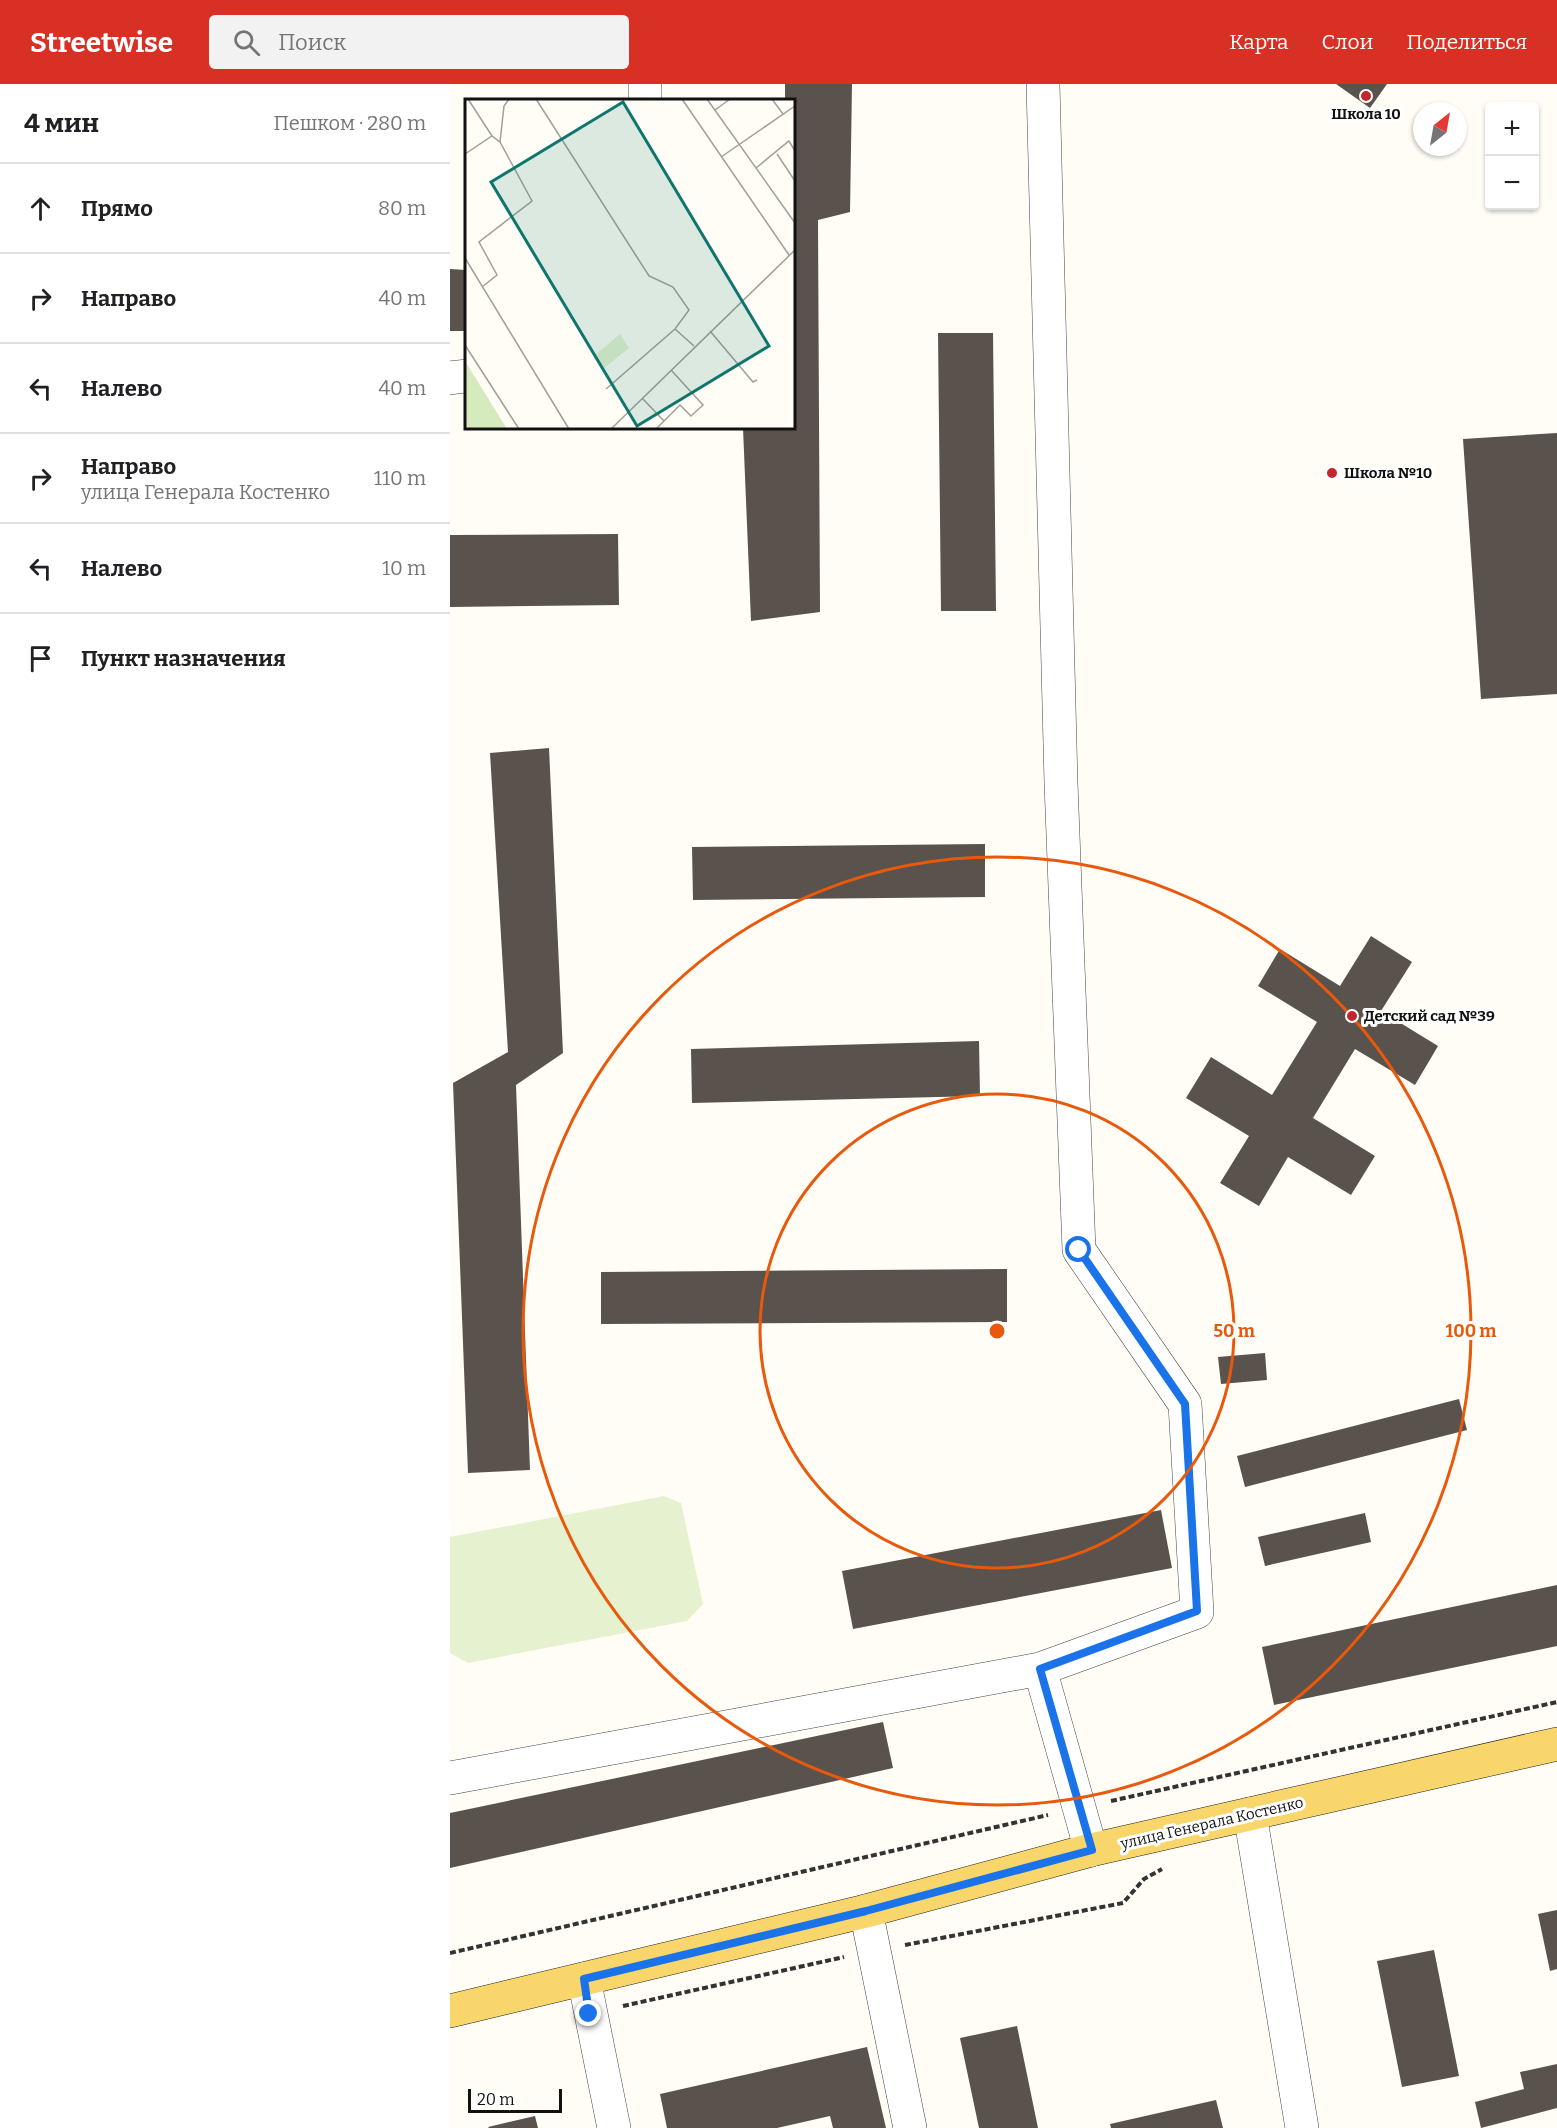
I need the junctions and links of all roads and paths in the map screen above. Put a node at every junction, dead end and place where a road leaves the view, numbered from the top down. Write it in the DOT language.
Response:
graph roads {
  1 [pos="1043,84"];
  2 [pos="465,376"];
  3 [pos="450,378"];
  4 [pos="1040,1669"];
  5 [pos="1557,1702"];
  6 [pos="1557,1744"];
  7 [pos="450,1778"];
  8 [pos="1081,1807"];
  9 [pos="1250,1814"];
  10 [pos="1092,1850"];
  11 [pos="1164,1868"];
  12 [pos="866,1911"];
  13 [pos="874,1951"];
  14 [pos="450,1953"];
  15 [pos="584,1979"];
  16 [pos="450,2011"];
  17 [pos="589,2014"];
  18 [pos="614,2128"];
  19 [pos="910,2128"];
  20 [pos="1302,2128"];
  1 -- 4 [label="street"];
  2 -- 3 [label="street"];
  4 -- 7 [label="street"];
  4 -- 8 [label="street"];
  5 -- 8 [label="path"];
  6 -- 9 [label="main road, улица Генерала Костенко"];
  8 -- 10 [label="street"];
  8 -- 14 [label="path"];
  9 -- 10 [label="main road, улица Генерала Костенко"];
  9 -- 20 [label="street"];
  10 -- 12 [label="main road, улица Генерала Костенко"];
  11 -- 13 [label="path"];
  12 -- 13 [label="street"];
  12 -- 15 [label="main road, улица Генерала Костенко"];
  13 -- 17 [label="path"];
  13 -- 19 [label="street"];
  15 -- 16 [label="main road, улица Генерала Костенко"];
  15 -- 17 [label="street"];
  17 -- 18 [label="street"];
}
